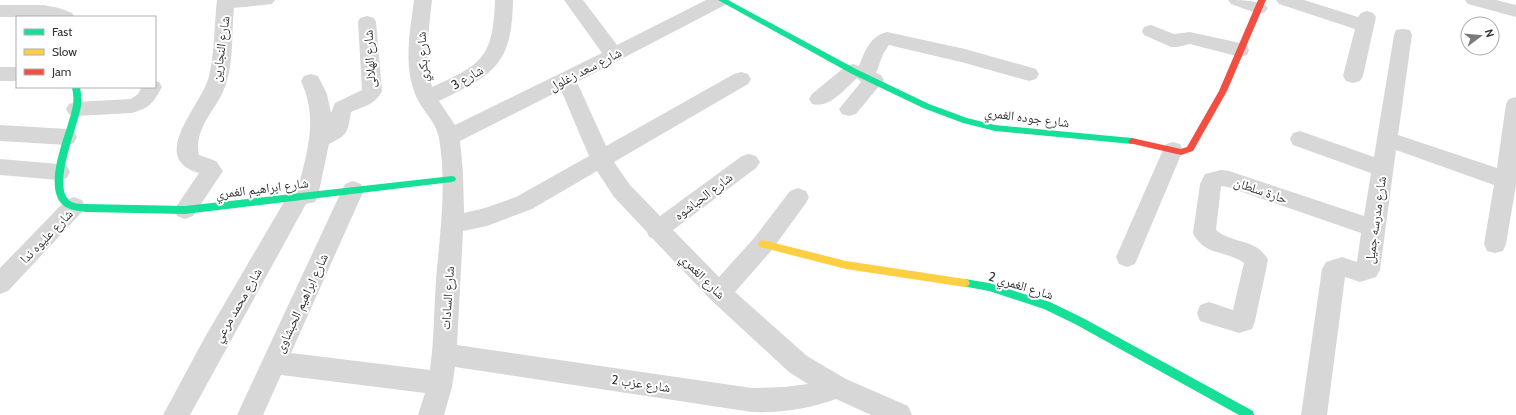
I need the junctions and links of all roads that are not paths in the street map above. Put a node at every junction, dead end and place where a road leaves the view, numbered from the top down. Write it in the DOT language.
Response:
graph roads {
  1 [pos="266,0"];
  2 [pos="423,0"];
  3 [pos="504,0"];
  4 [pos="573,0"];
  5 [pos="722,0"];
  6 [pos="1237,0"];
  7 [pos="1285,0"];
  8 [pos="1474,0"];
  9 [pos="226,1"];
  10 [pos="1260,4"];
  11 [pos="693,5"];
  12 [pos="1515,10"];
  13 [pos="0,11"];
  14 [pos="64,16"];
  15 [pos="367,22"];
  16 [pos="1151,31"];
  17 [pos="1403,35"];
  18 [pos="1240,50"];
  19 [pos="614,55"];
  20 [pos="0,74"];
  21 [pos="16,74"];
  22 [pos="1029,74"];
  23 [pos="864,76"];
  24 [pos="1353,76"];
  25 [pos="566,79"];
  26 [pos="741,79"];
  27 [pos="311,81"];
  28 [pos="76,88"];
  29 [pos="151,88"];
  30 [pos="427,98"];
  31 [pos="818,99"];
  32 [pos="1516,104"];
  33 [pos="76,109"];
  34 [pos="849,110"];
  35 [pos="0,133"];
  36 [pos="67,137"];
  37 [pos="449,137"];
  38 [pos="1386,139"];
  39 [pos="320,140"];
  40 [pos="1300,140"];
  41 [pos="1173,150"];
  42 [pos="602,160"];
  43 [pos="749,162"];
  44 [pos="0,167"];
  45 [pos="1382,168"];
  46 [pos="59,172"];
  47 [pos="452,179"];
  48 [pos="1506,180"];
  49 [pos="353,190"];
  50 [pos="303,196"];
  51 [pos="798,197"];
  52 [pos="74,206"];
  53 [pos="185,210"];
  54 [pos="1508,219"];
  55 [pos="452,224"];
  56 [pos="1373,228"];
  57 [pos="657,230"];
  58 [pos="763,244"];
  59 [pos="1495,244"];
  60 [pos="1127,257"];
  61 [pos="0,284"];
  62 [pos="719,293"];
  63 [pos="1209,313"];
  64 [pos="443,354"];
  65 [pos="274,363"];
  66 [pos="440,383"];
  67 [pos="837,387"];
  68 [pos="750,407"];
  69 [pos="176,415"];
  70 [pos="250,415"];
  71 [pos="431,415"];
  72 [pos="899,415"];
  73 [pos="1249,415"];
  74 [pos="1314,415"];
  1 -- 9 [label="street"];
  2 -- 30 [label="street, شارع بكري"];
  3 -- 30 [label="street, شارع 3"];
  4 -- 19 [label="street"];
  5 -- 11 [label="street, شارع سعد زغلول"];
  5 -- 23 [label="street, شارع جوده الغمري"];
  6 -- 10 [label="street"];
  7 -- 24 [label="street"];
  8 -- 12 [label="street"];
  9 -- 53 [label="street, شارع النجارين"];
  10 -- 18 [label="street, شارع جوده الغمري"];
  11 -- 19 [label="street, شارع سعد زغلول"];
  13 -- 14 [label="street"];
  15 -- 39 [label="street, شارع الهلالى"];
  16 -- 18 [label="street"];
  17 -- 38 [label="street, شارع مدرسه جميل"];
  18 -- 41 [label="street, شارع جوده الغمري"];
  19 -- 25 [label="street, شارع سعد زغلول"];
  20 -- 21 [label="street"];
  22 -- 23 [label="street"];
  23 -- 31 [label="street"];
  23 -- 34 [label="street"];
  23 -- 41 [label="street, شارع جوده الغمري"];
  25 -- 37 [label="street, شارع سعد زغلول"];
  25 -- 42 [label="street, شارع الغمري"];
  26 -- 42 [label="street"];
  27 -- 39 [label="street, شارع محمد مرعي"];
  28 -- 33 [label="street"];
  29 -- 33 [label="street"];
  30 -- 37 [label="street, شارع بكري"];
  32 -- 48 [label="street"];
  33 -- 36 [label="street"];
  35 -- 36 [label="street"];
  36 -- 46 [label="street"];
  37 -- 47 [label="street, شارع بكري"];
  38 -- 45 [label="street, شارع مدرسه جميل"];
  38 -- 48 [label="street"];
  39 -- 50 [label="street, شارع محمد مرعي"];
  40 -- 45 [label="street"];
  41 -- 60 [label="street"];
  42 -- 55 [label="street"];
  42 -- 57 [label="street, شارع الغمري"];
  43 -- 57 [label="street, شارع الحباشوه"];
  44 -- 46 [label="street"];
  45 -- 56 [label="street, شارع مدرسه جميل"];
  46 -- 52 [label="street"];
  47 -- 49 [label="street, شارع ابراهيم الغمري"];
  47 -- 55 [label="street, شارع السادات"];
  48 -- 54 [label="street"];
  49 -- 50 [label="street, شارع ابراهيم الغمري"];
  49 -- 65 [label="street, شارع ابراهيم الحبشاوى"];
  50 -- 53 [label="street, شارع ابراهيم الغمري"];
  50 -- 69 [label="street, شارع محمد مرعي"];
  51 -- 58 [label="street"];
  52 -- 53 [label="street, شارع ابراهيم الغمري"];
  52 -- 61 [label="street, شارع عليوه ندا"];
  54 -- 59 [label="street"];
  55 -- 64 [label="street, شارع السادات"];
  56 -- 63 [label="street, حارة سلطان"];
  56 -- 74 [label="street, شارع مدرسه جميل"];
  57 -- 62 [label="street, شارع الغمري"];
  58 -- 62 [label="street"];
  58 -- 73 [label="street, شارع الغمري 2"];
  62 -- 67 [label="street, شارع الغمري"];
  64 -- 66 [label="street, شارع السادات"];
  64 -- 68 [label="street, شارع عزب 2"];
  65 -- 66 [label="street"];
  65 -- 70 [label="street, شارع ابراهيم الحبشاوى"];
  66 -- 71 [label="street, شارع السادات"];
  67 -- 68 [label="street, شارع عزب 2"];
  67 -- 72 [label="street, شارع الغمري"];
}
